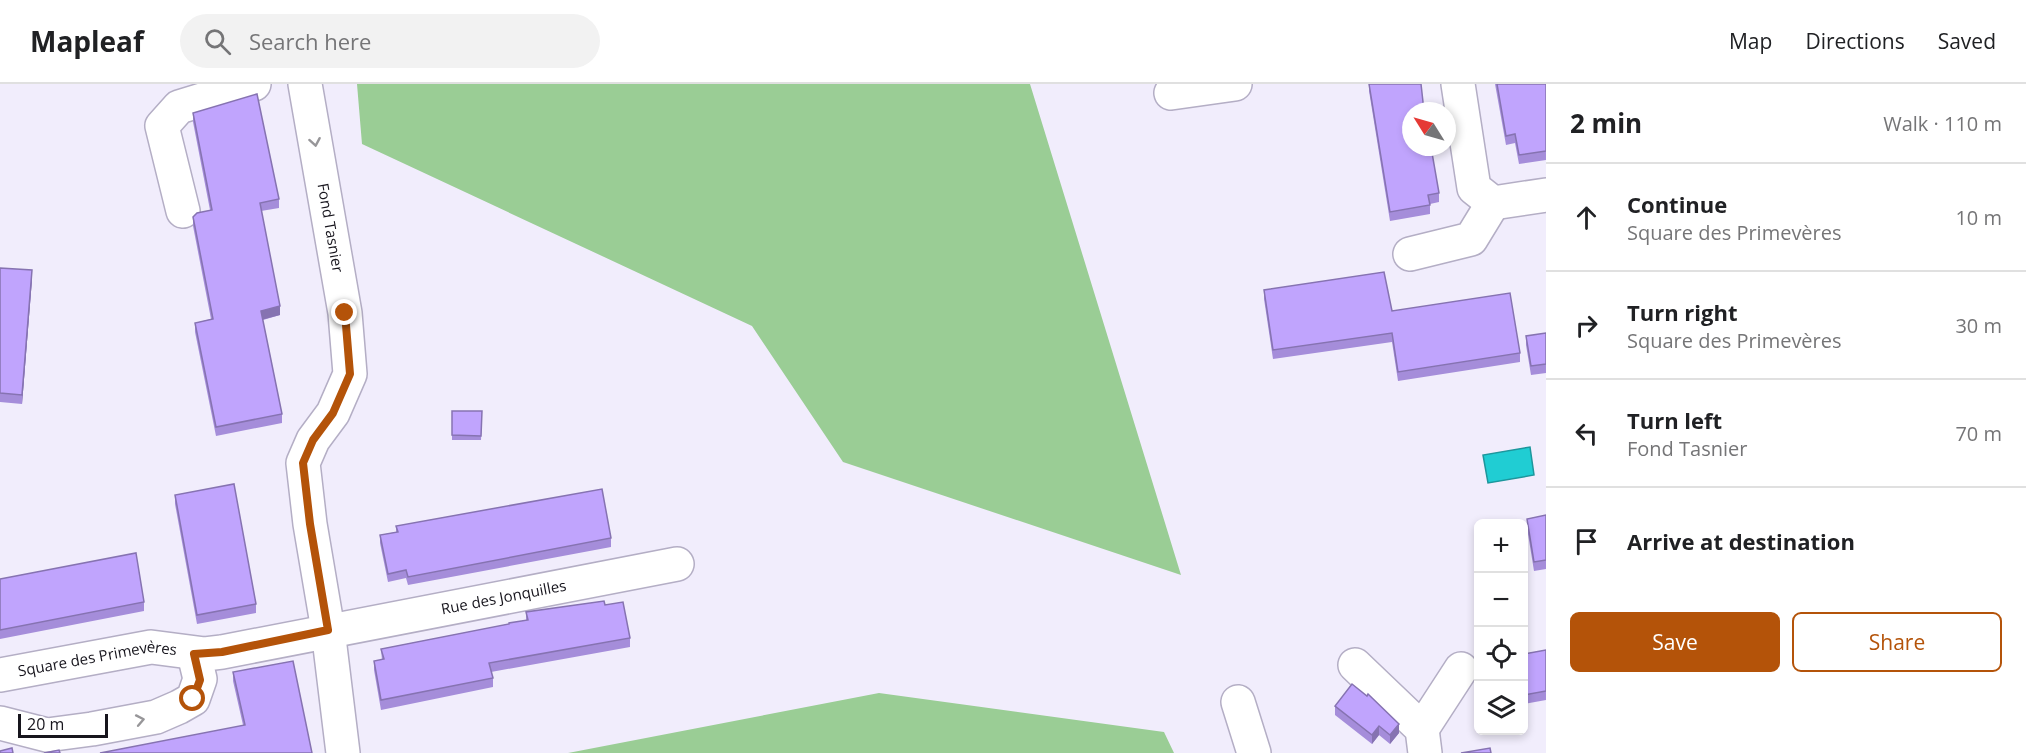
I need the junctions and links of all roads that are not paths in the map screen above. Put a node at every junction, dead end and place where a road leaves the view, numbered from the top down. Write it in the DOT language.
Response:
graph roads {
  1 [pos="254,84"];
  2 [pos="273,84"];
  3 [pos="305,84"];
  4 [pos="1234,84"];
  5 [pos="1458,84"];
  6 [pos="1171,93"];
  7 [pos="1546,195"];
  8 [pos="1493,203"];
  9 [pos="183,211"];
  10 [pos="1410,254"];
  11 [pos="677,564"];
  12 [pos="328,630"];
  13 [pos="194,654"];
  14 [pos="1355,665"];
  15 [pos="1461,669"];
  16 [pos="0,675"];
  17 [pos="1238,702"];
  18 [pos="0,723"];
  19 [pos="1424,741"];
  20 [pos="343,753"];
  21 [pos="1254,753"];
  1 -- 9 [label="street"];
  2 -- 3 [label="street"];
  3 -- 12 [label="street, Fond Tasnier, one-way"];
  4 -- 6 [label="street"];
  5 -- 8 [label="street"];
  7 -- 8 [label="street"];
  8 -- 10 [label="street"];
  11 -- 12 [label="street, Rue des Jonquilles"];
  12 -- 13 [label="street, Square des Primevères"];
  12 -- 20 [label="street, Fond Tasnier"];
  13 -- 16 [label="street, Square des Primevères"];
  18 -- 13 [label="street, Square des Primevères, one-way"];
  14 -- 19 [label="street"];
  15 -- 19 [label="street"];
  17 -- 21 [label="street"];
}
